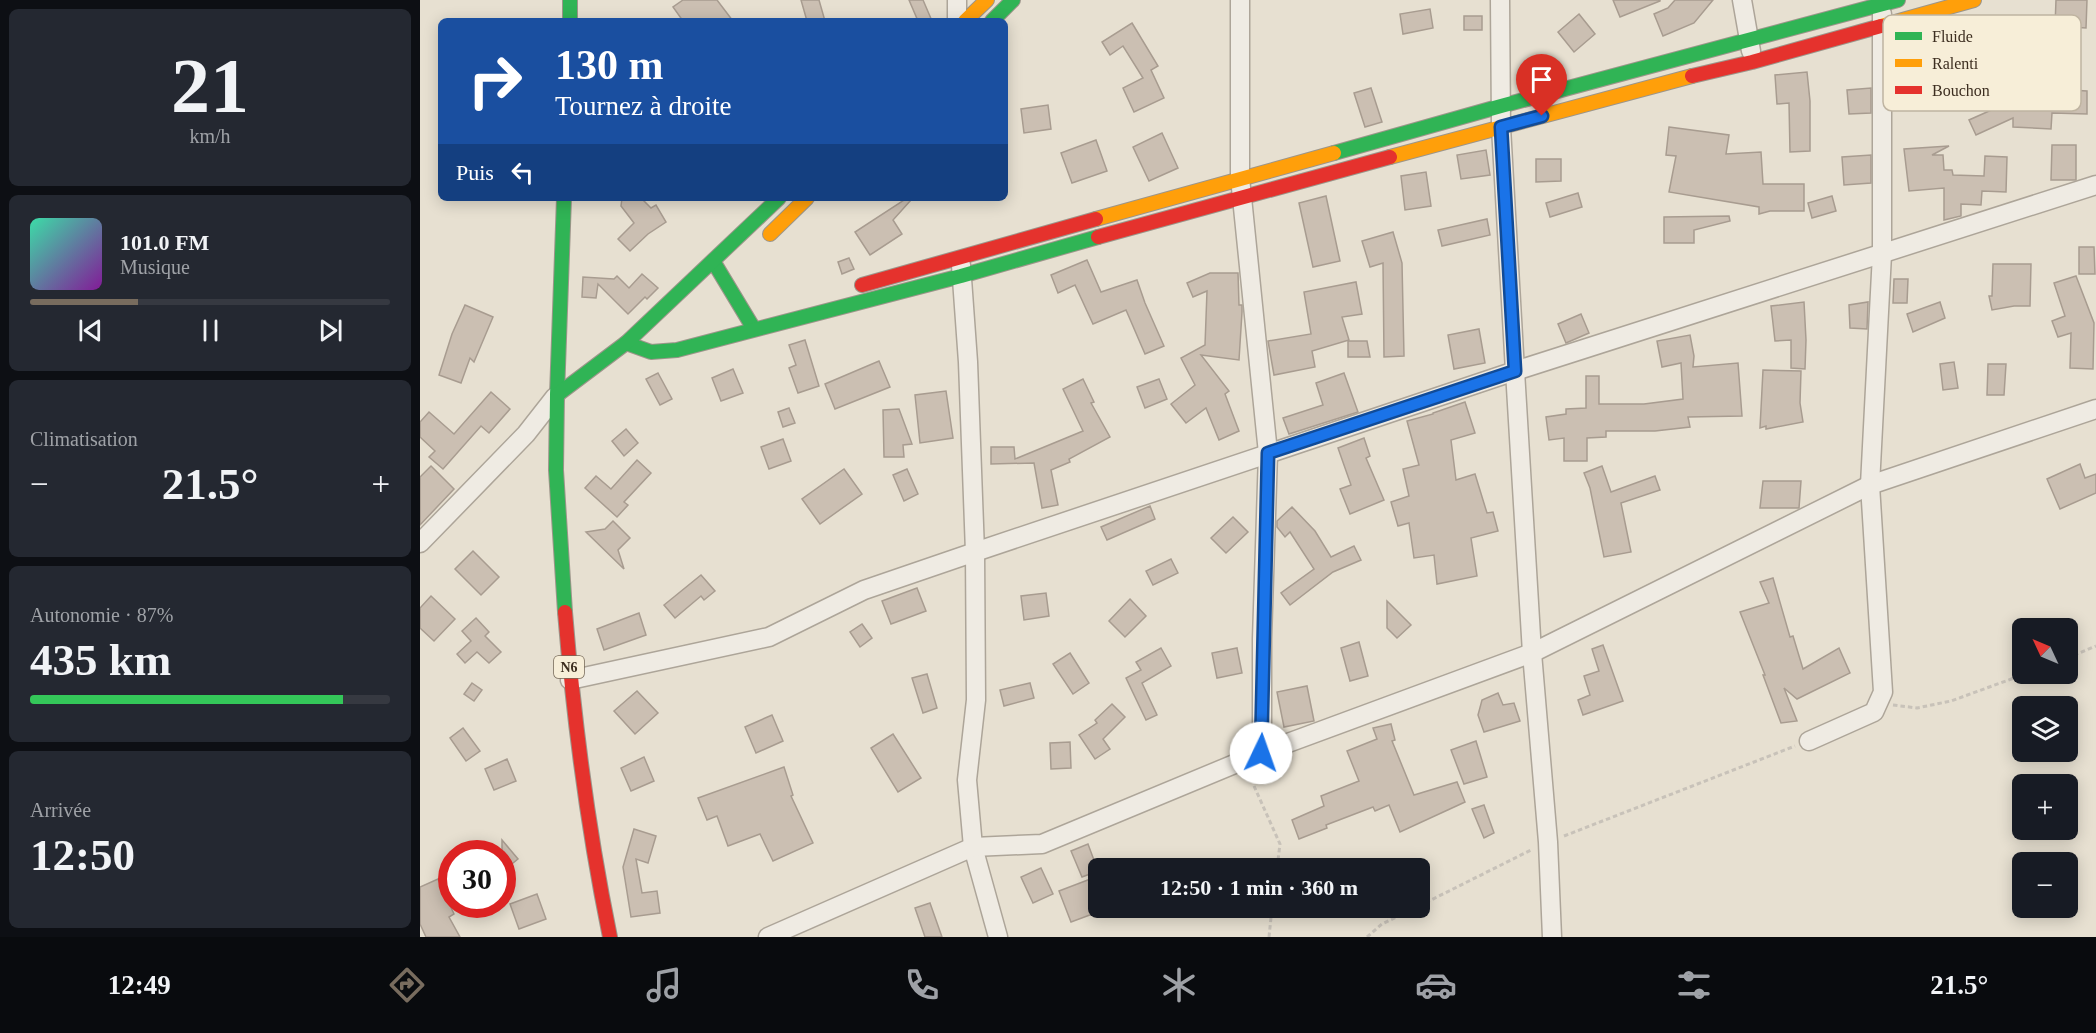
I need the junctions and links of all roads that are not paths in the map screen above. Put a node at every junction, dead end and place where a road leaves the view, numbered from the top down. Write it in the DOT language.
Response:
graph roads {
  1 [pos="570,0"];
  2 [pos="957,0"];
  3 [pos="987,0"];
  4 [pos="1013,0"];
  5 [pos="1240,0"];
  6 [pos="1500,0"];
  7 [pos="1742,0"];
  8 [pos="1974,0"];
  9 [pos="1890,2"];
  10 [pos="1919,15"];
  11 [pos="570,18"];
  12 [pos="957,18"];
  13 [pos="968,18"];
  14 [pos="995,18"];
  15 [pos="1883,22"];
  16 [pos="1882,25"];
  17 [pos="1749,40"];
  18 [pos="1752,62"];
  19 [pos="1501,106"];
  20 [pos="1501,127"];
  21 [pos="1240,178"];
  22 [pos="2096,185"];
  23 [pos="1241,197"];
  24 [pos="564,201"];
  25 [pos="776,201"];
  26 [pos="804,201"];
  27 [pos="757,245"];
  28 [pos="1882,254"];
  29 [pos="962,258"];
  30 [pos="713,261"];
  31 [pos="961,276"];
  32 [pos="848,288"];
  33 [pos="715,326"];
  34 [pos="754,329"];
  35 [pos="648,335"];
  36 [pos="626,343"];
  37 [pos="640,355"];
  38 [pos="1515,371"];
  39 [pos="557,394"];
  40 [pos="573,409"];
  41 [pos="2096,409"];
  42 [pos="556,423"];
  43 [pos="526,434"];
  44 [pos="1268,453"];
  45 [pos="1870,485"];
  46 [pos="420,543"];
  47 [pos="975,552"];
  48 [pos="1532,653"];
  49 [pos="570,680"];
  50 [pos="1809,741"];
  51 [pos="1259,762"];
  52 [pos="973,848"];
  53 [pos="610,937"];
  54 [pos="768,937"];
  55 [pos="998,937"];
  56 [pos="1552,937"];
  1 -- 11 [label="main road"];
  2 -- 12 [label="street"];
  3 -- 13 [label="main road"];
  4 -- 14 [label="main road"];
  5 -- 21 [label="street"];
  6 -- 19 [label="street"];
  7 -- 17 [label="street"];
  8 -- 10 [label="main road"];
  9 -- 17 [label="main road"];
  15 -- 16 [label="street"];
  16 -- 18 [label="main road"];
  16 -- 28 [label="street"];
  17 -- 18 [label="street"];
  17 -- 19 [label="main road"];
  18 -- 20 [label="main road"];
  19 -- 20 [label="street"];
  19 -- 21 [label="main road"];
  20 -- 23 [label="main road"];
  20 -- 38 [label="street"];
  21 -- 23 [label="street"];
  21 -- 29 [label="main road"];
  22 -- 28 [label="street"];
  23 -- 31 [label="main road"];
  23 -- 44 [label="street"];
  24 -- 39 [label="main road"];
  25 -- 30 [label="main road"];
  26 -- 27 [label="main road"];
  28 -- 38 [label="street"];
  28 -- 45 [label="street"];
  29 -- 31 [label="street"];
  29 -- 32 [label="main road"];
  30 -- 34 [label="main road"];
  30 -- 35 [label="main road"];
  31 -- 34 [label="main road"];
  31 -- 47 [label="street"];
  33 -- 35 [label="main road"];
  34 -- 37 [label="main road"];
  35 -- 36 [label="main road"];
  35 -- 37 [label="main road"];
  36 -- 37 [label="main road"];
  36 -- 39 [label="main road"];
  38 -- 44 [label="street"];
  38 -- 48 [label="street"];
  39 -- 42 [label="main road, N6"];
  39 -- 43 [label="street"];
  40 -- 42 [label="main road"];
  41 -- 45 [label="street"];
  42 -- 43 [label="street"];
  42 -- 49 [label="main road, N6"];
  43 -- 46 [label="street"];
  44 -- 47 [label="street"];
  44 -- 51 [label="street"];
  45 -- 48 [label="street"];
  45 -- 50 [label="street"];
  47 -- 49 [label="street"];
  47 -- 52 [label="street"];
  48 -- 51 [label="street"];
  48 -- 56 [label="street"];
  49 -- 53 [label="main road, N6"];
  51 -- 52 [label="street"];
  52 -- 54 [label="street"];
  52 -- 55 [label="street"];
}
